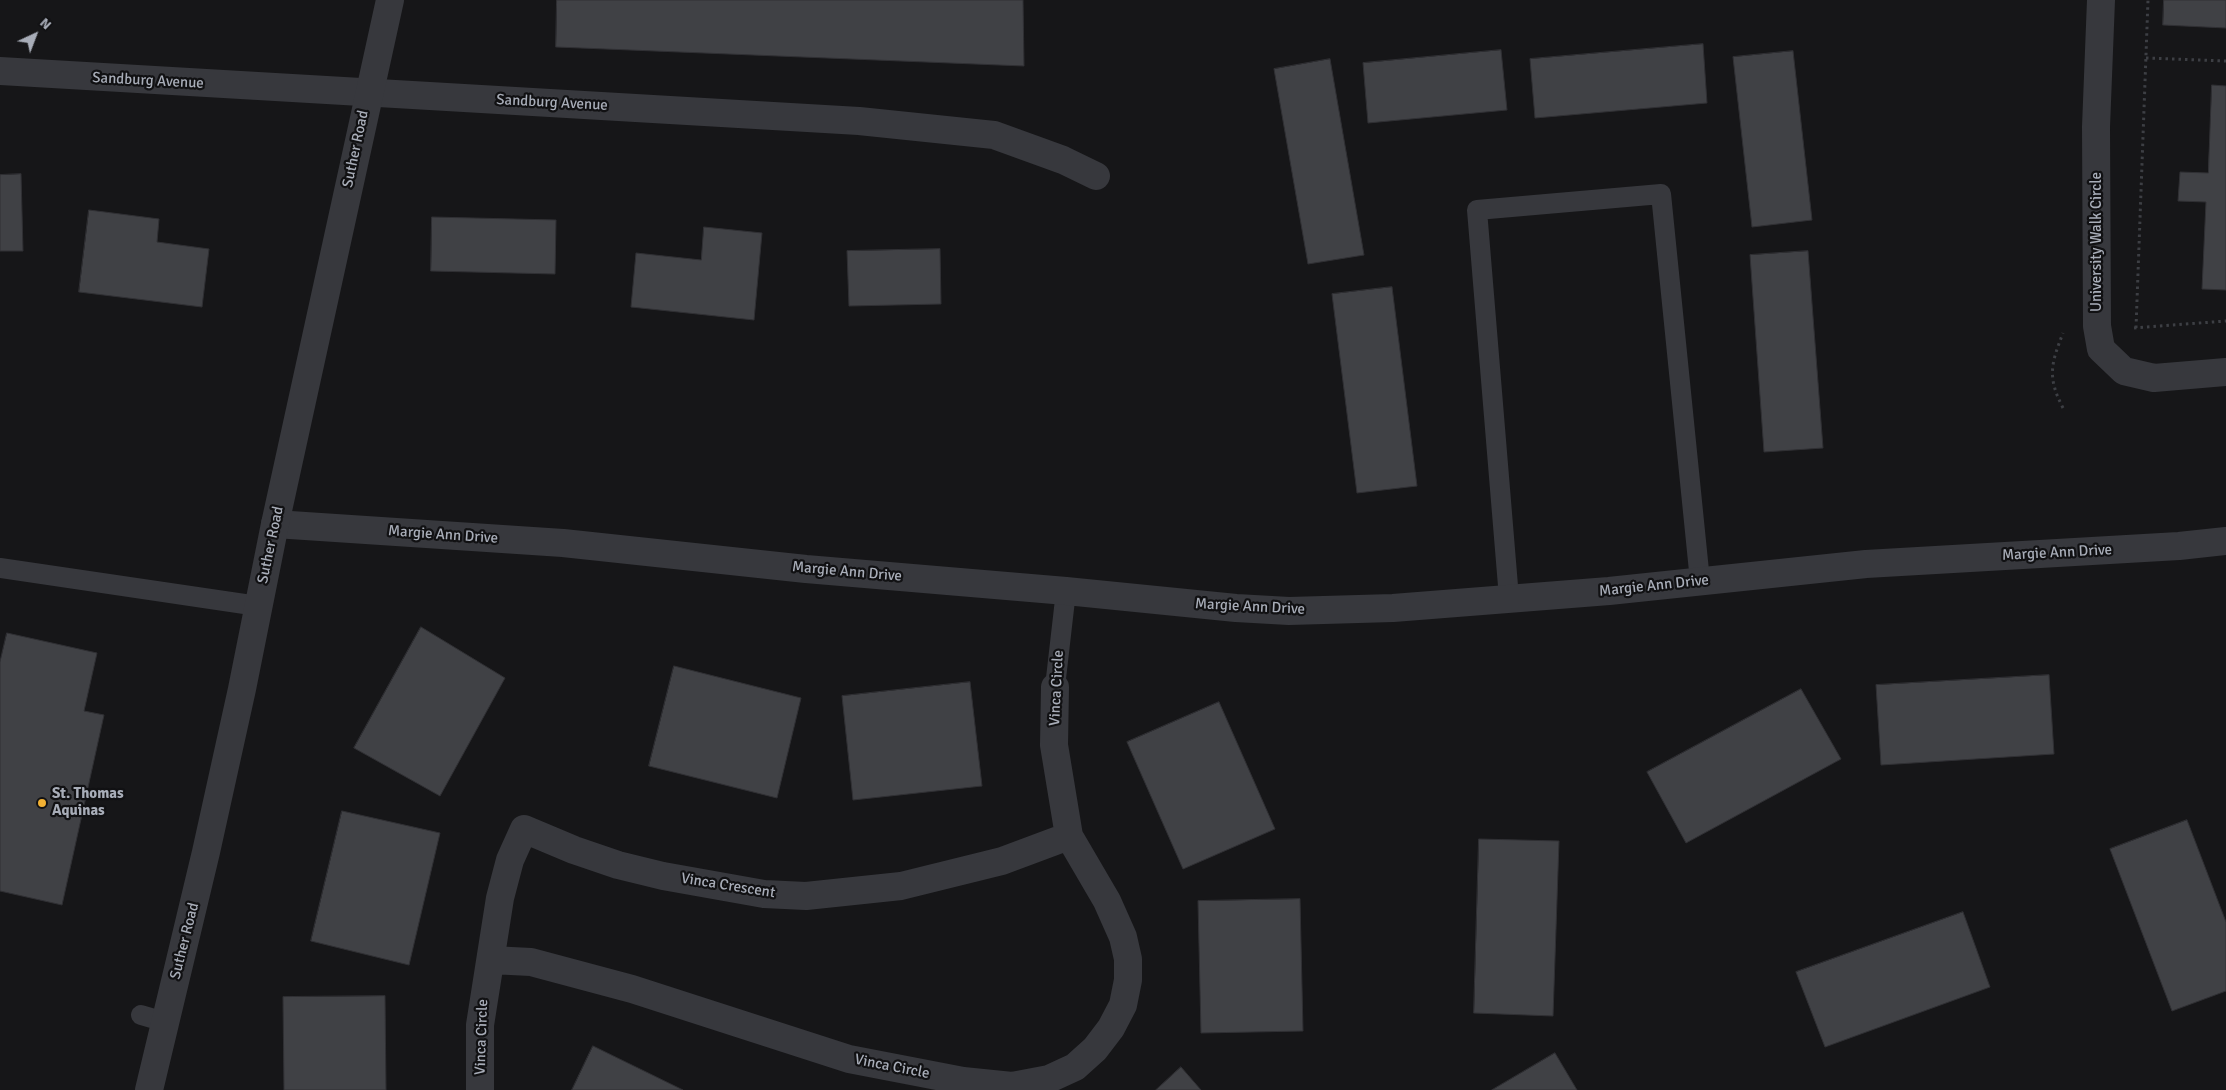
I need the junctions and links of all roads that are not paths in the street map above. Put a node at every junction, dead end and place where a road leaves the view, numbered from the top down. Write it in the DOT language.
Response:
graph roads {
  1 [pos="390,0"];
  2 [pos="2101,0"];
  3 [pos="0,71"];
  4 [pos="368,92"];
  5 [pos="1096,176"];
  6 [pos="2226,372"];
  7 [pos="275,524"];
  8 [pos="2226,541"];
  9 [pos="0,568"];
  10 [pos="1700,581"];
  11 [pos="1066,591"];
  12 [pos="1509,598"];
  13 [pos="258,606"];
  14 [pos="1055,687"];
  15 [pos="1069,836"];
  16 [pos="491,960"];
  17 [pos="149,1090"];
  18 [pos="480,1090"];
  1 -- 4 [label="street, Suther Road"];
  2 -- 6 [label="street, University Walk Circle"];
  3 -- 4 [label="street, Sandburg Avenue"];
  4 -- 5 [label="street, Sandburg Avenue"];
  4 -- 7 [label="street, Suther Road"];
  7 -- 11 [label="street, Margie Ann Drive"];
  7 -- 13 [label="street, Suther Road"];
  8 -- 10 [label="street, Margie Ann Drive"];
  9 -- 13 [label="lane"];
  10 -- 12 [label="street, Margie Ann Drive"];
  10 -- 12 [label="lane"];
  11 -- 12 [label="street, Margie Ann Drive"];
  11 -- 14 [label="lane, Vinca Circle"];
  13 -- 17 [label="street, Suther Road"];
  14 -- 15 [label="street, Vinca Circle"];
  15 -- 16 [label="street, Vinca Crescent"];
  15 -- 16 [label="street, Vinca Circle"];
  16 -- 18 [label="street, Vinca Circle"];
}
